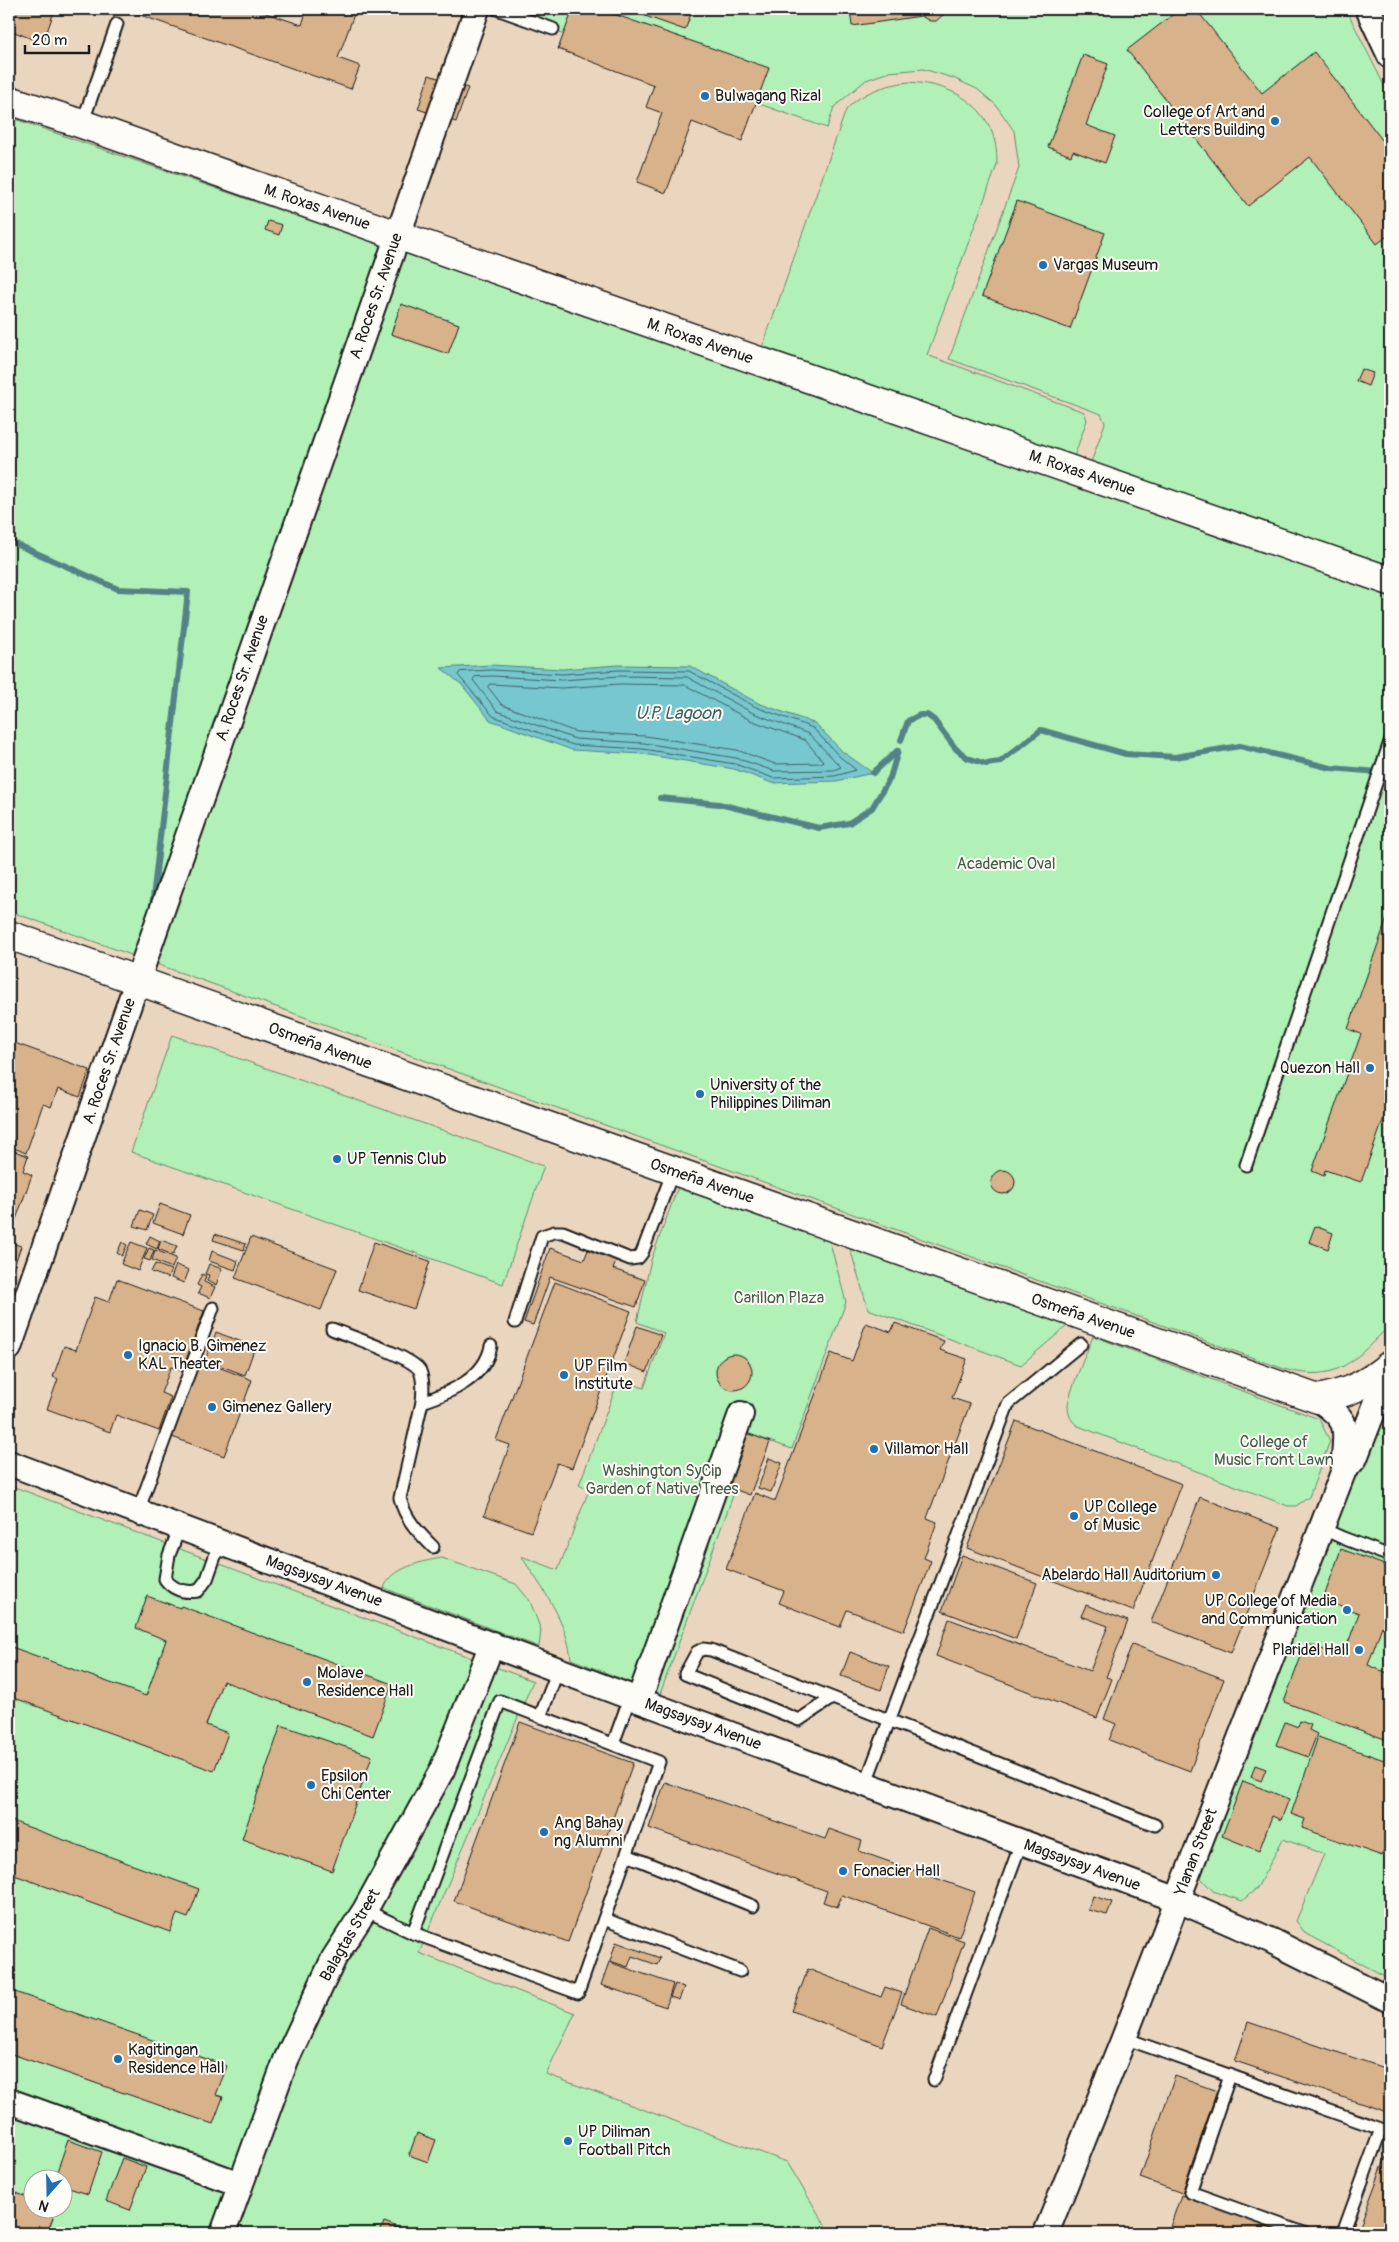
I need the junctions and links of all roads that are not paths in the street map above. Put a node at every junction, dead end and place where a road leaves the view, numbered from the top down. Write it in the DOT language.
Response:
graph roads {
  1 [pos="477,9"];
  2 [pos="497,9"];
  3 [pos="1368,9"];
  4 [pos="117,24"];
  5 [pos="553,28"];
  6 [pos="1390,56"];
  7 [pos="9,100"];
  8 [pos="82,124"];
  9 [pos="397,235"];
  10 [pos="1390,581"];
  11 [pos="1390,742"];
  12 [pos="9,935"];
  13 [pos="137,981"];
  14 [pos="1246,1165"];
  15 [pos="673,1171"];
  16 [pos="213,1308"];
  17 [pos="515,1322"];
  18 [pos="332,1329"];
  19 [pos="1081,1344"];
  20 [pos="491,1346"];
  21 [pos="9,1348"];
  22 [pos="1390,1366"];
  23 [pos="1318,1399"];
  24 [pos="422,1402"];
  25 [pos="741,1414"];
  26 [pos="9,1463"];
  27 [pos="1344,1470"];
  28 [pos="138,1511"];
  29 [pos="180,1527"];
  30 [pos="1321,1528"];
  31 [pos="220,1542"];
  32 [pos="434,1547"];
  33 [pos="1390,1556"];
  34 [pos="492,1644"];
  35 [pos="558,1670"];
  36 [pos="832,1698"];
  37 [pos="634,1699"];
  38 [pos="540,1717"];
  39 [pos="890,1721"];
  40 [pos="613,1744"];
  41 [pos="865,1785"];
  42 [pos="1155,1825"];
  43 [pos="1021,1842"];
  44 [pos="627,1855"];
  45 [pos="1178,1900"];
  46 [pos="753,1906"];
  47 [pos="365,1910"];
  48 [pos="604,1919"];
  49 [pos="413,1933"];
  50 [pos="740,1971"];
  51 [pos="1390,2000"];
  52 [pos="1124,2038"];
  53 [pos="1230,2075"];
  54 [pos="934,2080"];
  55 [pos="9,2101"];
  56 [pos="240,2184"];
  57 [pos="223,2233"];
  58 [pos="1046,2233"];
  59 [pos="1304,2233"];
  60 [pos="1343,2233"];
  1 -- 9 [label="street, A. Roces Sr. Avenue"];
  2 -- 5 [label="lane"];
  3 -- 6 [label="street"];
  4 -- 8 [label="lane"];
  7 -- 8 [label="street, M. Roxas Avenue"];
  8 -- 9 [label="street, M. Roxas Avenue"];
  9 -- 10 [label="street, M. Roxas Avenue"];
  9 -- 13 [label="street, A. Roces Sr. Avenue"];
  11 -- 14 [label="lane"];
  12 -- 13 [label="street, Osmeña Avenue"];
  13 -- 15 [label="street, Osmeña Avenue"];
  13 -- 21 [label="street, A. Roces Sr. Avenue"];
  15 -- 17 [label="lane"];
  15 -- 23 [label="street, Osmeña Avenue"];
  16 -- 28 [label="lane"];
  18 -- 24 [label="lane"];
  19 -- 39 [label="lane"];
  20 -- 24 [label="lane"];
  22 -- 23 [label="street"];
  22 -- 27 [label="street, Ylanan Street"];
  23 -- 27 [label="street, Ylanan Street"];
  24 -- 32 [label="lane"];
  25 -- 37 [label="street"];
  26 -- 28 [label="street, Magsaysay Avenue"];
  27 -- 30 [label="street, Ylanan Street"];
  28 -- 29 [label="street, Magsaysay Avenue"];
  29 -- 31 [label="street, Magsaysay Avenue"];
  29 -- 31 [label="lane"];
  30 -- 33 [label="lane"];
  30 -- 45 [label="street, Ylanan Street"];
  31 -- 34 [label="street, Magsaysay Avenue"];
  34 -- 35 [label="street, Magsaysay Avenue"];
  34 -- 47 [label="street, Balagtas Street"];
  35 -- 37 [label="street, Magsaysay Avenue"];
  35 -- 38 [label="lane"];
  36 -- 36 [label="lane"];
  36 -- 39 [label="lane"];
  37 -- 40 [label="lane"];
  37 -- 41 [label="street, Magsaysay Avenue"];
  38 -- 40 [label="lane"];
  38 -- 49 [label="lane"];
  39 -- 41 [label="lane"];
  39 -- 42 [label="lane"];
  40 -- 44 [label="lane"];
  41 -- 43 [label="street, Magsaysay Avenue"];
  43 -- 45 [label="street, Magsaysay Avenue"];
  43 -- 54 [label="lane"];
  44 -- 46 [label="lane"];
  44 -- 48 [label="lane"];
  45 -- 51 [label="street, Magsaysay Avenue"];
  45 -- 52 [label="street, Ylanan Street"];
  47 -- 49 [label="lane"];
  47 -- 56 [label="street, Balagtas Street"];
  48 -- 49 [label="lane"];
  48 -- 50 [label="lane"];
  52 -- 53 [label="lane"];
  52 -- 58 [label="street, Ylanan Street"];
  53 -- 59 [label="lane"];
  53 -- 60 [label="lane"];
  55 -- 56 [label="street"];
  56 -- 57 [label="street, Balagtas Street"];
}
